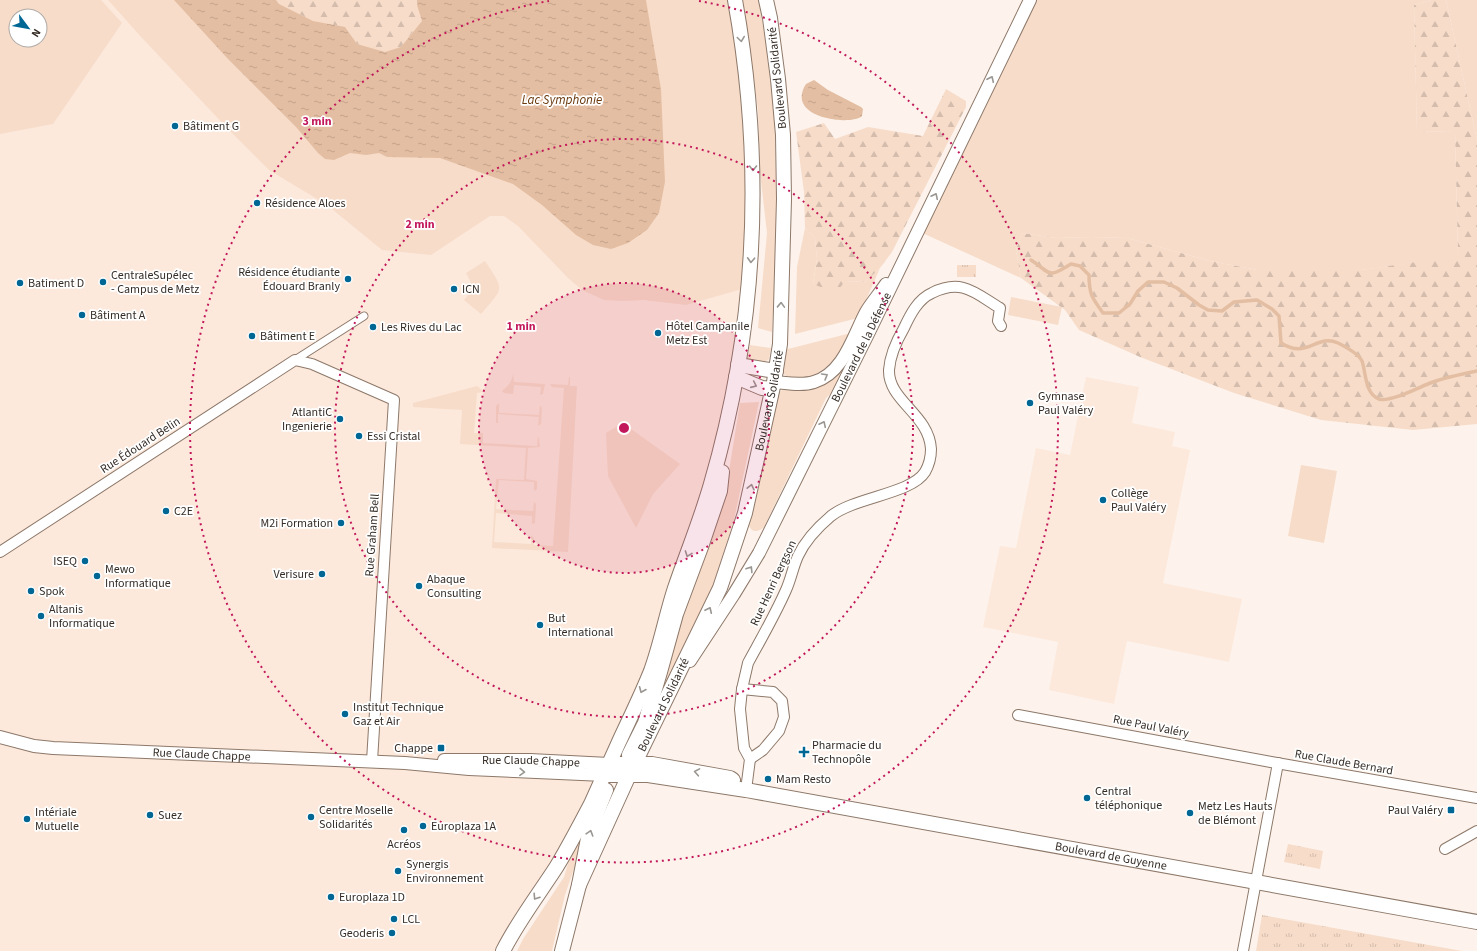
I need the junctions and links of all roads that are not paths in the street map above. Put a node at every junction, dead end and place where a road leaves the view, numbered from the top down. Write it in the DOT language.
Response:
graph roads {
  1 [pos="735,0"];
  2 [pos="766,0"];
  3 [pos="1030,0"];
  4 [pos="905,258"];
  5 [pos="364,316"];
  6 [pos="1001,326"];
  7 [pos="295,360"];
  8 [pos="737,371"];
  9 [pos="774,381"];
  10 [pos="730,409"];
  11 [pos="0,552"];
  12 [pos="674,683"];
  13 [pos="742,689"];
  14 [pos="1018,715"];
  15 [pos="0,737"];
  16 [pos="750,759"];
  17 [pos="372,761"];
  18 [pos="1278,763"];
  19 [pos="630,768"];
  20 [pos="609,771"];
  21 [pos="746,790"];
  22 [pos="1477,798"];
  23 [pos="1477,831"];
  24 [pos="1445,849"];
  25 [pos="1256,882"];
  26 [pos="579,885"];
  27 [pos="1477,922"];
  28 [pos="503,951"];
  29 [pos="562,951"];
  30 [pos="1243,951"];
  1 -- 8 [label="main road, Boulevard Solidarité, one-way"];
  9 -- 2 [label="main road, Boulevard Solidarité, one-way"];
  4 -- 3 [label="street, Boulevard de la Défense, one-way"];
  9 -- 4 [label="street, one-way"];
  12 -- 4 [label="street, Boulevard de la Défense, one-way"];
  5 -- 7 [label="street, Rue Édouard Belin"];
  6 -- 13 [label="street, Rue Henri Bergson"];
  7 -- 11 [label="street, Rue Édouard Belin"];
  7 -- 17 [label="street, Rue Graham Bell"];
  8 -- 9 [label="main road"];
  8 -- 9 [label="main road, one-way"];
  8 -- 10 [label="main road, Boulevard Solidarité"];
  12 -- 9 [label="main road, Boulevard Solidarité, one-way"];
  10 -- 19 [label="main road, Boulevard Solidarité"];
  10 -- 20 [label="main road, Boulevard Solidarité, one-way"];
  12 -- 19 [label="main road, Boulevard Solidarité"];
  13 -- 16 [label="street, Rue Henri Bergson"];
  13 -- 16 [label="street"];
  14 -- 18 [label="street, Rue Paul Valéry"];
  15 -- 17 [label="street, Rue Claude Chappe"];
  16 -- 21 [label="street, Rue Henri Bergson"];
  17 -- 20 [label="street, Rue Claude Chappe"];
  18 -- 22 [label="street, Rue Claude Bernard"];
  18 -- 25 [label="street, Rue Claude Bernard"];
  19 -- 20 [label="main road, Boulevard de Guyenne"];
  19 -- 21 [label="main road, Boulevard de Guyenne"];
  19 -- 26 [label="main road, Boulevard Solidarité"];
  26 -- 20 [label="main road, Boulevard Solidarité, one-way"];
  20 -- 28 [label="main road, Boulevard Solidarité, one-way"];
  21 -- 25 [label="main road, Boulevard de Guyenne"];
  23 -- 24 [label="street"];
  25 -- 27 [label="main road, Boulevard de Guyenne"];
  25 -- 30 [label="street, Rue Claude Bernard"];
  26 -- 29 [label="main road, Boulevard Solidarité"];
}
